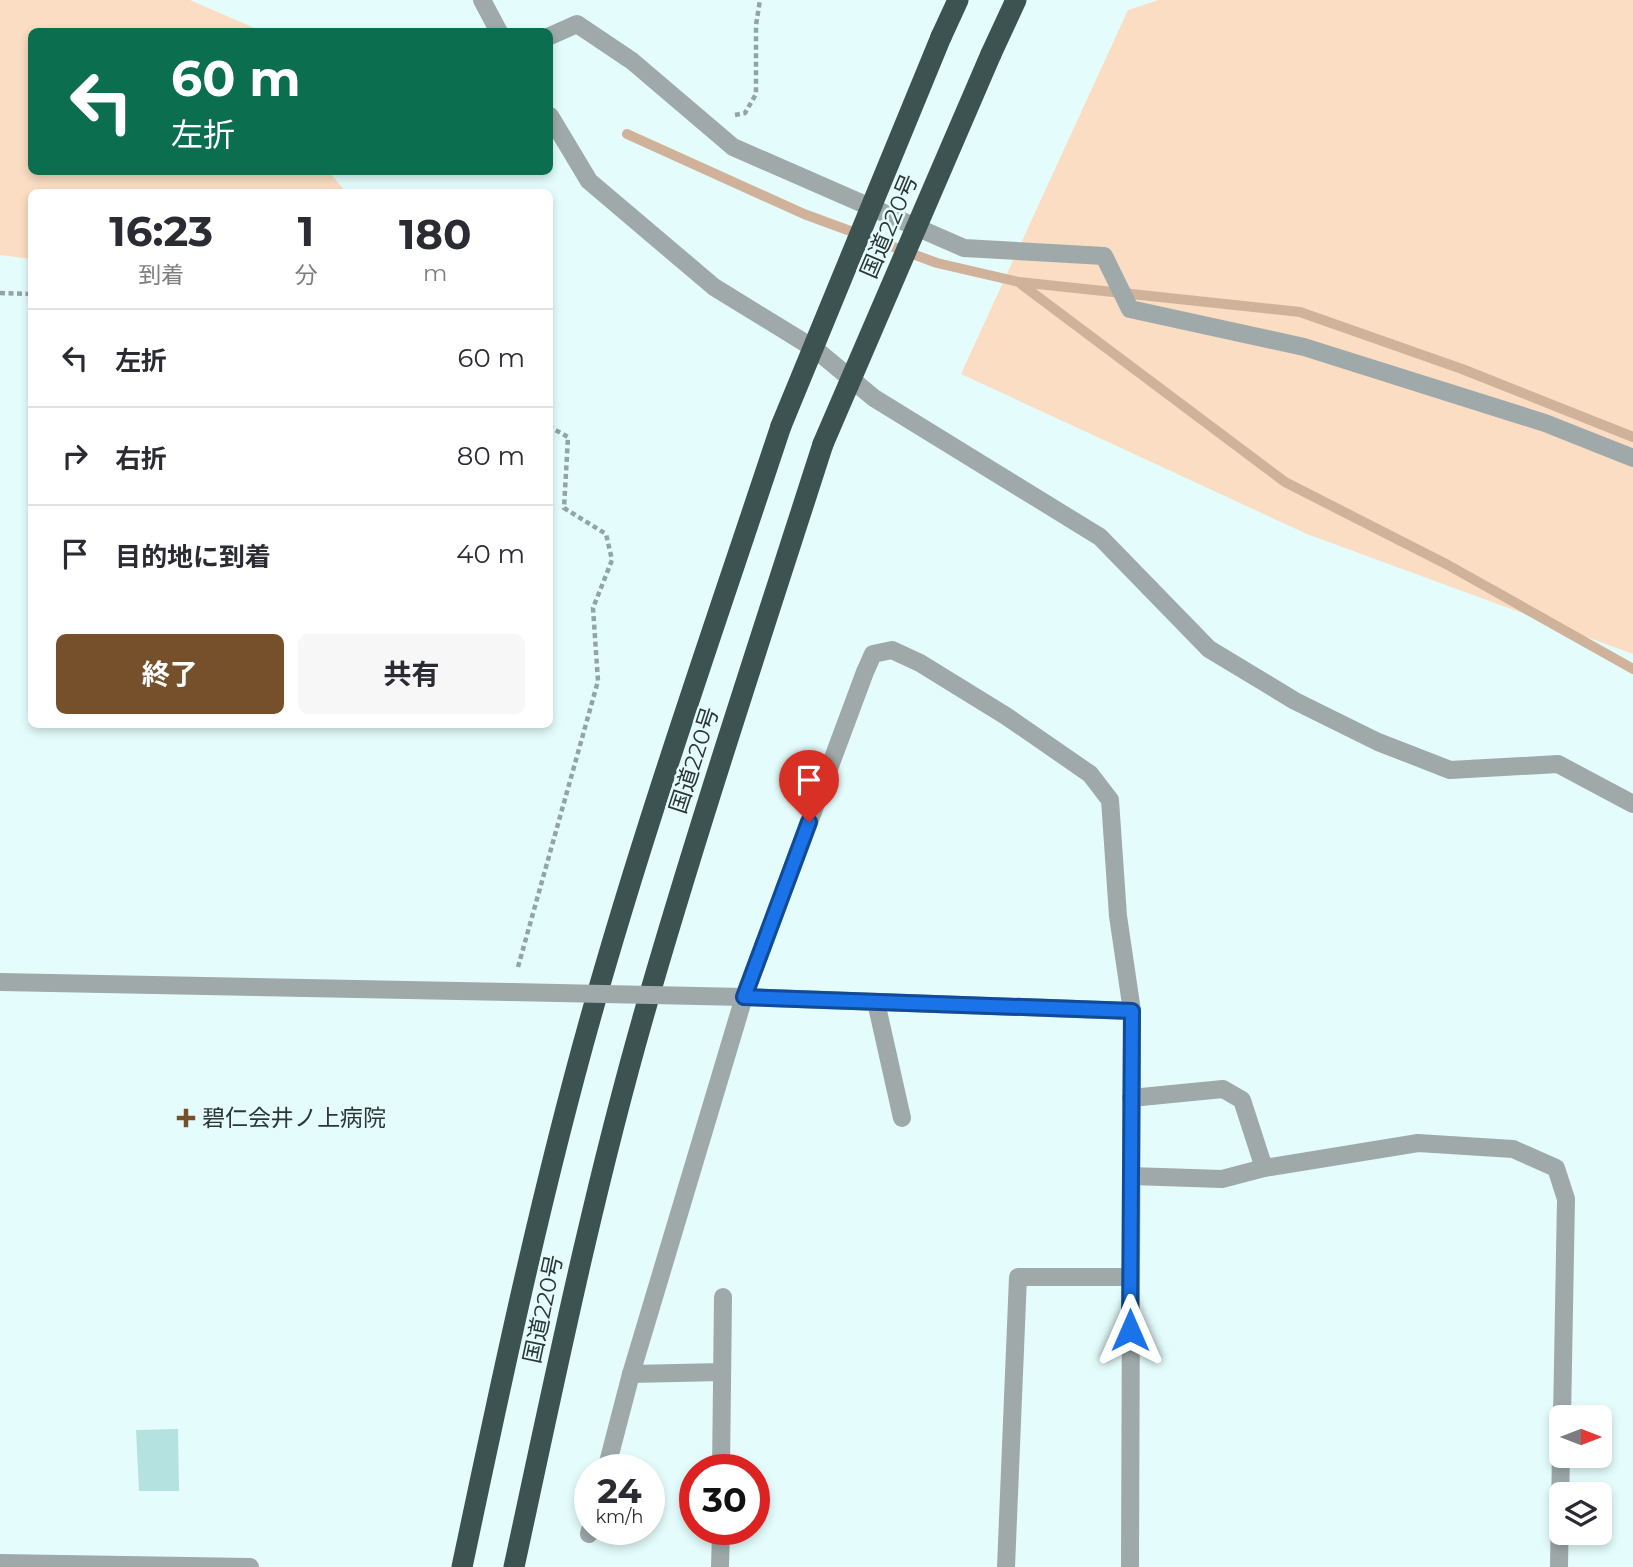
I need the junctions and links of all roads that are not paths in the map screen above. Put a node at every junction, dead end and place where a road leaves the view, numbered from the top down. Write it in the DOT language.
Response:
graph roads {
  1 [pos="482,0"];
  2 [pos="958,0"];
  3 [pos="1016,0"];
  4 [pos="497,28"];
  5 [pos="553,35"];
  6 [pos="553,121"];
  7 [pos="1633,458"];
  8 [pos="1633,804"];
  9 [pos="0,982"];
  10 [pos="744,997"];
  11 [pos="876,1002"];
  12 [pos="1132,1011"];
  13 [pos="1131,1098"];
  14 [pos="902,1118"];
  15 [pos="1264,1168"];
  16 [pos="1131,1176"];
  17 [pos="1131,1277"];
  18 [pos="723,1297"];
  19 [pos="722,1372"];
  20 [pos="631,1374"];
  21 [pos="1562,1405"];
  22 [pos="610,1454"];
  23 [pos="721,1454"];
  24 [pos="1561,1468"];
  25 [pos="721,1545"];
  26 [pos="0,1563"];
  27 [pos="250,1567"];
  28 [pos="462,1567"];
  29 [pos="514,1567"];
  30 [pos="720,1567"];
  31 [pos="1006,1567"];
  32 [pos="1130,1567"];
  33 [pos="1559,1567"];
  1 -- 4 [label="street"];
  2 -- 28 [label="highway, 国道220号, bridge"];
  3 -- 29 [label="highway, 国道220号, bridge"];
  5 -- 7 [label="street"];
  6 -- 8 [label="street"];
  9 -- 10 [label="street, bridge"];
  10 -- 11 [label="street"];
  10 -- 12 [label="street"];
  10 -- 20 [label="street"];
  11 -- 12 [label="street"];
  11 -- 14 [label="street"];
  12 -- 13 [label="street"];
  13 -- 15 [label="street"];
  13 -- 16 [label="street"];
  15 -- 16 [label="street"];
  15 -- 21 [label="street"];
  16 -- 17 [label="street"];
  17 -- 31 [label="street"];
  17 -- 32 [label="street"];
  18 -- 19 [label="street"];
  19 -- 20 [label="street"];
  19 -- 23 [label="street"];
  20 -- 22 [label="street"];
  24 -- 33 [label="street"];
  25 -- 30 [label="street"];
  26 -- 27 [label="street"];
}
